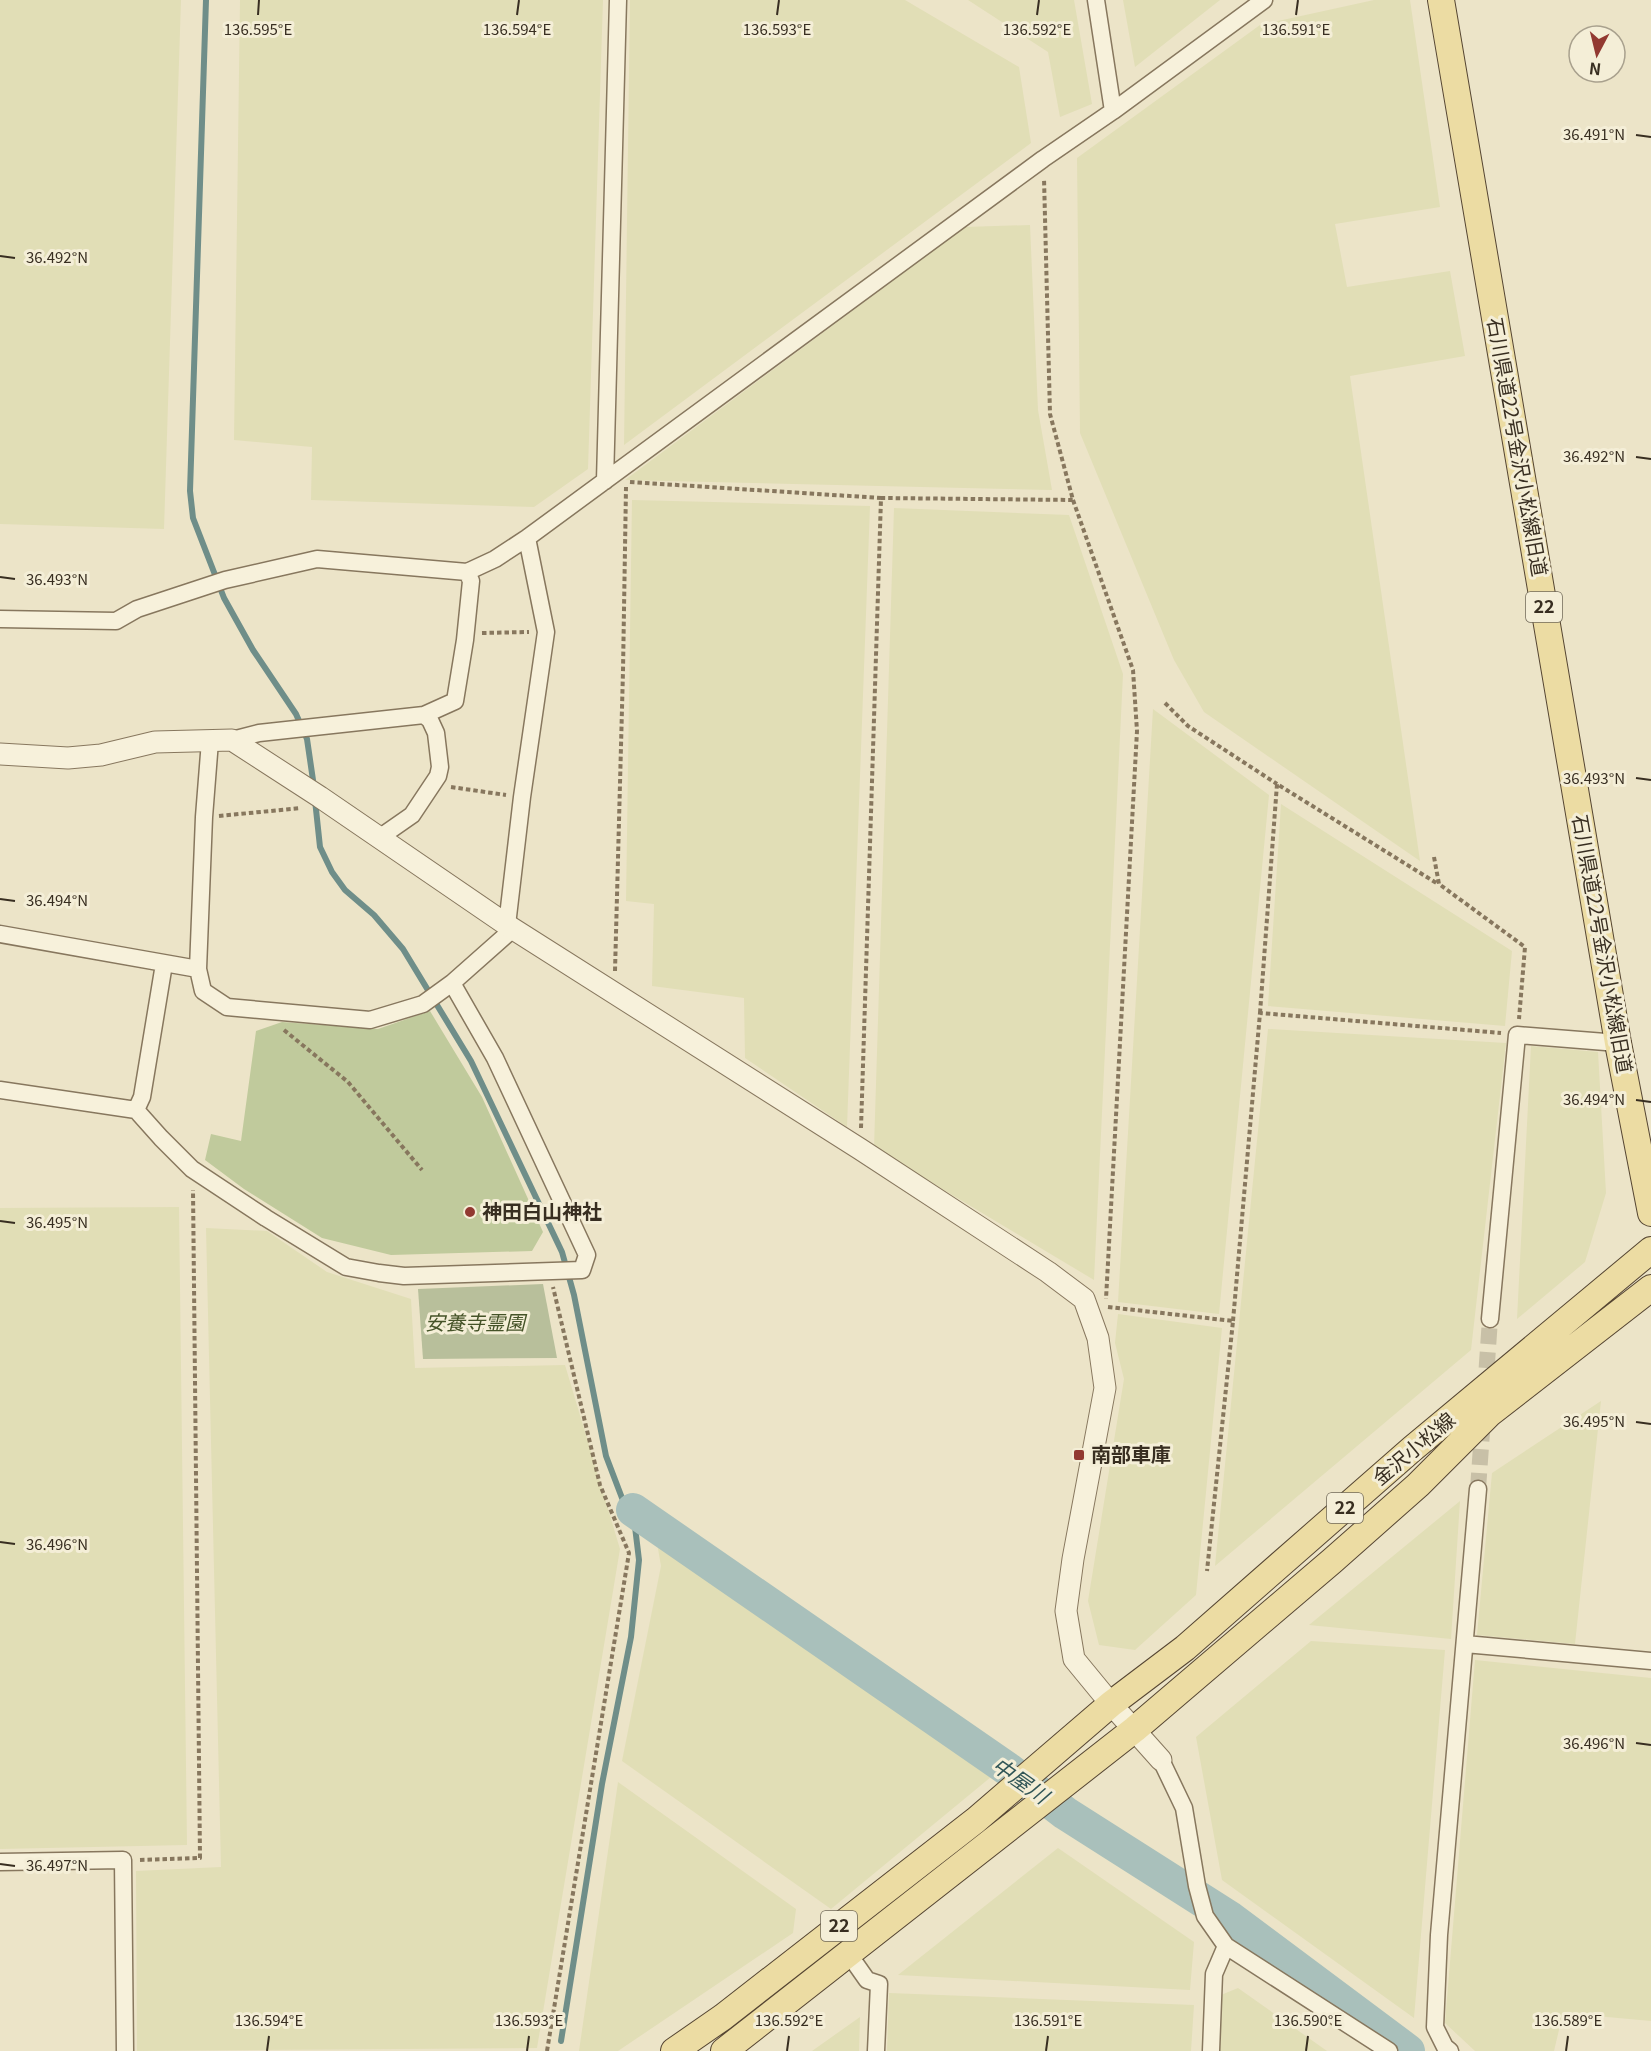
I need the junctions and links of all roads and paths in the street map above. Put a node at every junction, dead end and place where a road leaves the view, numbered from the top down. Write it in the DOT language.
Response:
graph roads {
  1 [pos="618,0"];
  2 [pos="1096,0"];
  3 [pos="1264,0"];
  4 [pos="1441,0"];
  5 [pos="1113,111"];
  6 [pos="1043,159"];
  7 [pos="605,481"];
  8 [pos="881,498"];
  9 [pos="1073,500"];
  10 [pos="527,538"];
  11 [pos="467,572"];
  12 [pos="0,619"];
  13 [pos="546,632"];
  14 [pos="466,633"];
  15 [pos="1165,703"];
  16 [pos="424,715"];
  17 [pos="232,740"];
  18 [pos="210,741"];
  19 [pos="0,754"];
  20 [pos="1276,784"];
  21 [pos="433,785"];
  22 [pos="312,792"];
  23 [pos="522,797"];
  24 [pos="204,817"];
  25 [pos="379,838"];
  26 [pos="1434,857"];
  27 [pos="1438,884"];
  28 [pos="510,927"];
  29 [pos="0,934"];
  30 [pos="164,964"];
  31 [pos="198,969"];
  32 [pos="446,986"];
  33 [pos="614,993"];
  34 [pos="261,1011"];
  35 [pos="1260,1013"];
  36 [pos="1518,1035"];
  37 [pos="1618,1043"];
  38 [pos="0,1090"];
  39 [pos="136,1110"];
  40 [pos="860,1149"];
  41 [pos="192,1168"];
  42 [pos="422,1170"];
  43 [pos="1651,1213"];
  44 [pos="1651,1250"];
  45 [pos="550,1272"];
  46 [pos="1651,1288"];
  47 [pos="1490,1319"];
  48 [pos="1233,1321"];
  49 [pos="1478,1489"];
  50 [pos="1207,1571"];
  51 [pos="1465,1644"];
  52 [pos="1651,1661"];
  53 [pos="1111,1704"];
  54 [pos="1135,1730"];
  55 [pos="1161,1760"];
  56 [pos="123,1860"];
  57 [pos="0,1862"];
  58 [pos="1226,1946"];
  59 [pos="848,1953"];
  60 [pos="125,2051"];
  61 [pos="547,2051"];
  62 [pos="674,2051"];
  63 [pos="724,2051"];
  64 [pos="876,2051"];
  65 [pos="1211,2051"];
  66 [pos="1389,2051"];
  67 [pos="1450,2051"];
  1 -- 7 [label="street"];
  2 -- 5 [label="street"];
  3 -- 5 [label="street"];
  4 -- 37 [label="main road, 石川県道22号金沢小松線旧道 / 22"];
  5 -- 6 [label="street"];
  6 -- 7 [label="street"];
  6 -- 9 [label="path"];
  7 -- 10 [label="street"];
  8 -- 9 [label="path"];
  8 -- 33 [label="path"];
  8 -- 40 [label="path"];
  9 -- 48 [label="path"];
  10 -- 11 [label="street"];
  10 -- 13 [label="street"];
  11 -- 12 [label="street"];
  11 -- 14 [label="street"];
  13 -- 14 [label="path"];
  13 -- 23 [label="street"];
  14 -- 16 [label="street"];
  15 -- 20 [label="path"];
  16 -- 17 [label="street"];
  16 -- 21 [label="street"];
  17 -- 18 [label="street"];
  17 -- 22 [label="street"];
  18 -- 19 [label="street"];
  18 -- 24 [label="street"];
  20 -- 27 [label="path"];
  20 -- 35 [label="path"];
  21 -- 23 [label="path"];
  21 -- 25 [label="street"];
  22 -- 24 [label="path"];
  22 -- 25 [label="street"];
  23 -- 28 [label="street"];
  24 -- 31 [label="street"];
  25 -- 28 [label="street"];
  26 -- 27 [label="path"];
  27 -- 36 [label="path"];
  28 -- 32 [label="street"];
  28 -- 33 [label="street"];
  29 -- 30 [label="street"];
  30 -- 31 [label="street"];
  30 -- 39 [label="street"];
  31 -- 34 [label="street"];
  32 -- 34 [label="street"];
  32 -- 45 [label="street"];
  33 -- 40 [label="street"];
  34 -- 42 [label="path"];
  35 -- 36 [label="path"];
  35 -- 48 [label="path"];
  36 -- 37 [label="street"];
  36 -- 47 [label="street"];
  37 -- 43 [label="main road, 石川県道22号金沢小松線旧道 / 22"];
  38 -- 39 [label="street"];
  39 -- 41 [label="street"];
  40 -- 53 [label="street"];
  41 -- 45 [label="street"];
  41 -- 56 [label="path"];
  44 -- 53 [label="main road, 金沢小松線 / 22"];
  45 -- 61 [label="path"];
  46 -- 54 [label="main road, 金沢小松線 / 22"];
  48 -- 50 [label="path"];
  49 -- 51 [label="street"];
  51 -- 52 [label="street"];
  51 -- 67 [label="street"];
  53 -- 54 [label="street"];
  53 -- 62 [label="main road, 金沢小松線 / 22"];
  54 -- 55 [label="street"];
  54 -- 59 [label="main road, 金沢小松線 / 22"];
  55 -- 58 [label="street"];
  56 -- 57 [label="street"];
  56 -- 60 [label="street"];
  58 -- 65 [label="street"];
  58 -- 66 [label="street"];
  59 -- 63 [label="main road, 22"];
  59 -- 64 [label="street"];
}
